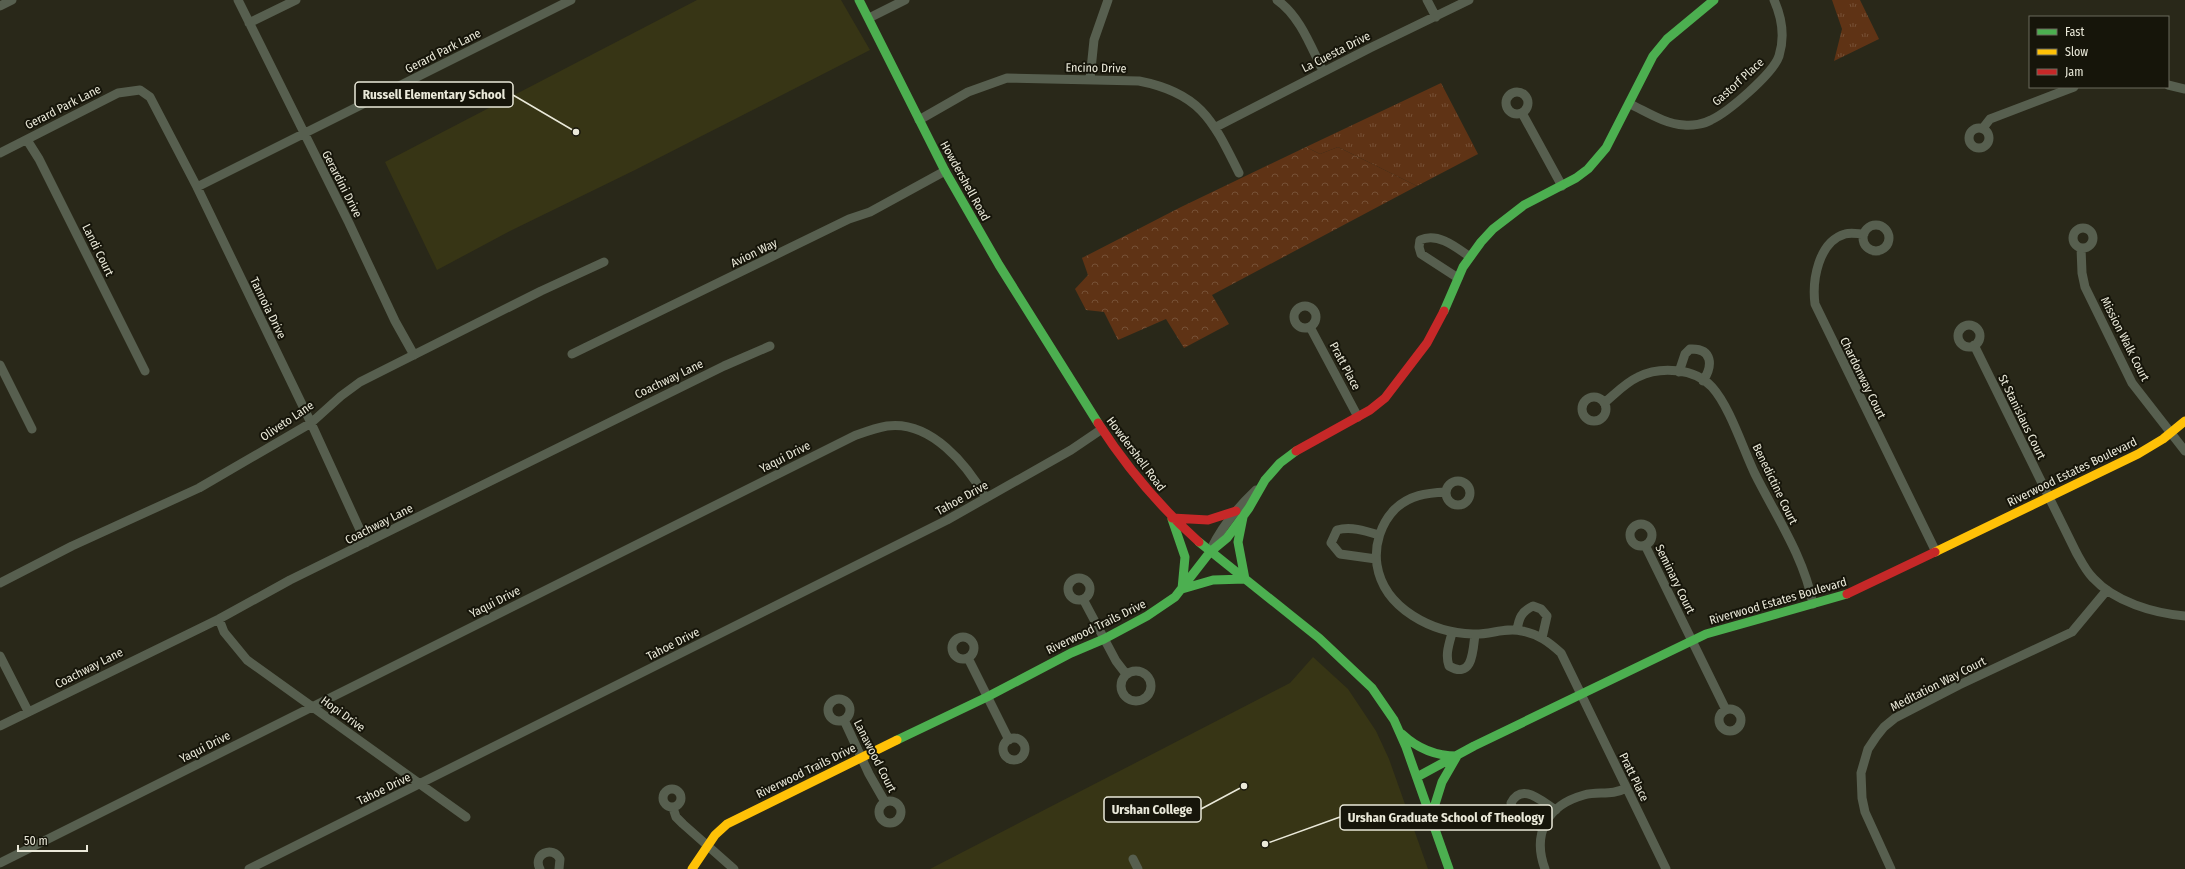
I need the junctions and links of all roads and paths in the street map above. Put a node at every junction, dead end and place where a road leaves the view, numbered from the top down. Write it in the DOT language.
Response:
graph roads {
  1 [pos="12,0"];
  2 [pos="238,0"];
  3 [pos="296,0"];
  4 [pos="571,0"];
  5 [pos="859,0"];
  6 [pos="905,0"];
  7 [pos="1108,0"];
  8 [pos="1277,0"];
  9 [pos="1427,0"];
  10 [pos="1469,0"];
  11 [pos="1714,0"];
  12 [pos="1774,0"];
  13 [pos="0,6"];
  14 [pos="1436,17"];
  15 [pos="868,18"];
  16 [pos="249,23"];
  17 [pos="1323,71"];
  18 [pos="1090,79"];
  19 [pos="2169,85"];
  20 [pos="2071,88"];
  21 [pos="2185,89"];
  22 [pos="140,90"];
  23 [pos="1630,104"];
  24 [pos="1522,113"];
  25 [pos="919,120"];
  26 [pos="1216,127"];
  27 [pos="1983,128"];
  28 [pos="304,134"];
  29 [pos="27,140"];
  30 [pos="0,153"];
  31 [pos="945,171"];
  32 [pos="1239,173"];
  33 [pos="1562,186"];
  34 [pos="197,187"];
  35 [pos="1864,234"];
  36 [pos="2081,248"];
  37 [pos="1470,257"];
  38 [pos="604,262"];
  39 [pos="1458,278"];
  40 [pos="1310,327"];
  41 [pos="1974,345"];
  42 [pos="770,346"];
  43 [pos="572,354"];
  44 [pos="414,355"];
  45 [pos="0,365"];
  46 [pos="145,371"];
  47 [pos="1679,372"];
  48 [pos="1703,381"];
  49 [pos="1604,403"];
  50 [pos="1358,417"];
  51 [pos="2185,421"];
  52 [pos="311,423"];
  53 [pos="32,429"];
  54 [pos="1102,429"];
  55 [pos="2172,434"];
  56 [pos="2185,451"];
  57 [pos="1446,492"];
  58 [pos="986,498"];
  59 [pos="2050,498"];
  60 [pos="1240,514"];
  61 [pos="1172,518"];
  62 [pos="1379,535"];
  63 [pos="366,543"];
  64 [pos="1645,545"];
  65 [pos="1210,552"];
  66 [pos="1936,552"];
  67 [pos="1376,559"];
  68 [pos="1245,579"];
  69 [pos="0,583"];
  70 [pos="1182,589"];
  71 [pos="2107,590"];
  72 [pos="1083,599"];
  73 [pos="1813,604"];
  74 [pos="2185,616"];
  75 [pos="219,619"];
  76 [pos="1517,630"];
  77 [pos="1452,632"];
  78 [pos="1475,634"];
  79 [pos="1104,638"];
  80 [pos="1542,638"];
  81 [pos="1692,642"];
  82 [pos="0,656"];
  83 [pos="968,658"];
  84 [pos="1126,674"];
  85 [pos="1582,696"];
  86 [pos="987,697"];
  87 [pos="312,707"];
  88 [pos="1726,710"];
  89 [pos="28,711"];
  90 [pos="844,720"];
  91 [pos="0,726"];
  92 [pos="1399,732"];
  93 [pos="1009,740"];
  94 [pos="1457,756"];
  95 [pos="862,757"];
  96 [pos="1417,777"];
  97 [pos="420,784"];
  98 [pos="1626,788"];
  99 [pos="885,802"];
  100 [pos="673,808"];
  101 [pos="1556,810"];
  102 [pos="466,817"];
  103 [pos="1432,817"];
  104 [pos="1543,828"];
  105 [pos="707,846"];
  106 [pos="1133,859"];
  107 [pos="0,863"];
  108 [pos="249,869"];
  109 [pos="540,869"];
  110 [pos="560,869"];
  111 [pos="692,869"];
  112 [pos="734,869"];
  113 [pos="1138,869"];
  114 [pos="1448,869"];
  115 [pos="1545,869"];
  116 [pos="1666,869"];
  117 [pos="1891,869"];
  1 -- 13 [label="street"];
  2 -- 16 [label="street, Gerardini Drive"];
  3 -- 16 [label="street"];
  4 -- 28 [label="street, Gerard Park Lane"];
  5 -- 15 [label="street, Howdershell Road"];
  6 -- 15 [label="street"];
  7 -- 18 [label="street"];
  8 -- 17 [label="street"];
  9 -- 14 [label="street"];
  10 -- 14 [label="street, La Cuesta Drive"];
  11 -- 23 [label="street"];
  12 -- 23 [label="street, Gastorf Place"];
  14 -- 17 [label="street, La Cuesta Drive"];
  15 -- 25 [label="street, Howdershell Road"];
  16 -- 28 [label="street, Gerardini Drive"];
  17 -- 26 [label="street, La Cuesta Drive"];
  18 -- 25 [label="street, Encino Drive"];
  18 -- 26 [label="street, Encino Drive"];
  19 -- 21 [label="street"];
  20 -- 27 [label="street"];
  22 -- 29 [label="street, Gerard Park Lane"];
  22 -- 34 [label="street, Tannoia Drive"];
  23 -- 33 [label="street"];
  24 -- 33 [label="street"];
  25 -- 31 [label="street, Howdershell Road"];
  26 -- 32 [label="street, Encino Drive"];
  28 -- 34 [label="street, Gerard Park Lane"];
  28 -- 44 [label="street, Gerardini Drive"];
  29 -- 30 [label="street, Gerard Park Lane"];
  29 -- 46 [label="street, Landi Court"];
  31 -- 43 [label="street, Avion Way"];
  31 -- 54 [label="street, Howdershell Road"];
  33 -- 37 [label="street"];
  34 -- 52 [label="street, Tannoia Drive"];
  35 -- 66 [label="street, Chardonway Court"];
  36 -- 55 [label="street, Mission Walk Court"];
  37 -- 39 [label="street"];
  37 -- 39 [label="street"];
  38 -- 44 [label="street, Oliveto Lane"];
  39 -- 50 [label="street"];
  40 -- 50 [label="street, Pratt Place"];
  41 -- 59 [label="street, St Stanislaus Court"];
  42 -- 63 [label="street, Coachway Lane"];
  44 -- 52 [label="street, Oliveto Lane"];
  45 -- 53 [label="street"];
  47 -- 48 [label="street, Benedictine Court"];
  47 -- 48 [label="street"];
  47 -- 49 [label="street, Benedictine Court"];
  48 -- 73 [label="street, Benedictine Court"];
  50 -- 60 [label="street"];
  51 -- 55 [label="street, Riverwood Estates Boulevard"];
  52 -- 63 [label="street, Tannoia Drive"];
  52 -- 69 [label="street, Oliveto Lane"];
  54 -- 58 [label="street, Tahoe Drive"];
  54 -- 61 [label="street, Howdershell Road"];
  55 -- 56 [label="street, Mission Walk Court"];
  55 -- 59 [label="street, Riverwood Estates Boulevard"];
  57 -- 62 [label="street"];
  58 -- 87 [label="street, Yaqui Drive"];
  58 -- 97 [label="street, Tahoe Drive"];
  59 -- 66 [label="street, Riverwood Estates Boulevard"];
  59 -- 71 [label="street, St Stanislaus Court"];
  60 -- 61 [label="street"];
  60 -- 65 [label="street"];
  60 -- 68 [label="street"];
  61 -- 65 [label="street, Howdershell Road"];
  61 -- 70 [label="street"];
  62 -- 67 [label="street"];
  62 -- 67 [label="street"];
  63 -- 75 [label="street, Coachway Lane"];
  64 -- 81 [label="street, Seminary Court"];
  65 -- 68 [label="street, Howdershell Road"];
  65 -- 70 [label="street, Riverwood Trails Drive"];
  66 -- 73 [label="street, Riverwood Estates Boulevard"];
  67 -- 77 [label="street"];
  68 -- 70 [label="street"];
  68 -- 92 [label="street, Howdershell Road"];
  70 -- 79 [label="street, Riverwood Trails Drive"];
  71 -- 74 [label="street, St Stanislaus Court"];
  71 -- 117 [label="street, Meditation Way Court"];
  72 -- 79 [label="street"];
  73 -- 81 [label="street, Riverwood Estates Boulevard"];
  75 -- 87 [label="street, Hopi Drive"];
  75 -- 89 [label="street, Coachway Lane"];
  76 -- 78 [label="street"];
  76 -- 80 [label="street"];
  76 -- 80 [label="street"];
  77 -- 78 [label="street"];
  77 -- 78 [label="street"];
  79 -- 84 [label="street"];
  79 -- 86 [label="street, Riverwood Trails Drive"];
  80 -- 85 [label="street, Pratt Place"];
  81 -- 85 [label="street, Riverwood Estates Boulevard"];
  81 -- 88 [label="street, Seminary Court"];
  82 -- 89 [label="street"];
  83 -- 86 [label="street"];
  85 -- 94 [label="street, Riverwood Estates Boulevard"];
  85 -- 98 [label="street, Pratt Place"];
  86 -- 93 [label="street"];
  86 -- 95 [label="street, Riverwood Trails Drive"];
  87 -- 97 [label="street, Hopi Drive"];
  87 -- 107 [label="street, Yaqui Drive"];
  89 -- 91 [label="street, Coachway Lane"];
  90 -- 95 [label="street, Lanawood Court"];
  92 -- 94 [label="street"];
  92 -- 96 [label="street, Howdershell Road"];
  94 -- 96 [label="street, Riverwood Estates Boulevard"];
  94 -- 103 [label="street"];
  95 -- 99 [label="street, Lanawood Court"];
  95 -- 105 [label="street, Riverwood Trails Drive"];
  96 -- 103 [label="street, Howdershell Road"];
  97 -- 102 [label="street, Hopi Drive"];
  97 -- 108 [label="street, Tahoe Drive"];
  98 -- 101 [label="street"];
  98 -- 116 [label="street, Pratt Place"];
  100 -- 105 [label="street"];
  101 -- 104 [label="street"];
  101 -- 104 [label="street"];
  103 -- 114 [label="street, Howdershell Road"];
  104 -- 115 [label="street"];
  105 -- 111 [label="street, Riverwood Trails Drive"];
  105 -- 112 [label="street"];
  106 -- 113 [label="street"];
  109 -- 110 [label="street"];
}
